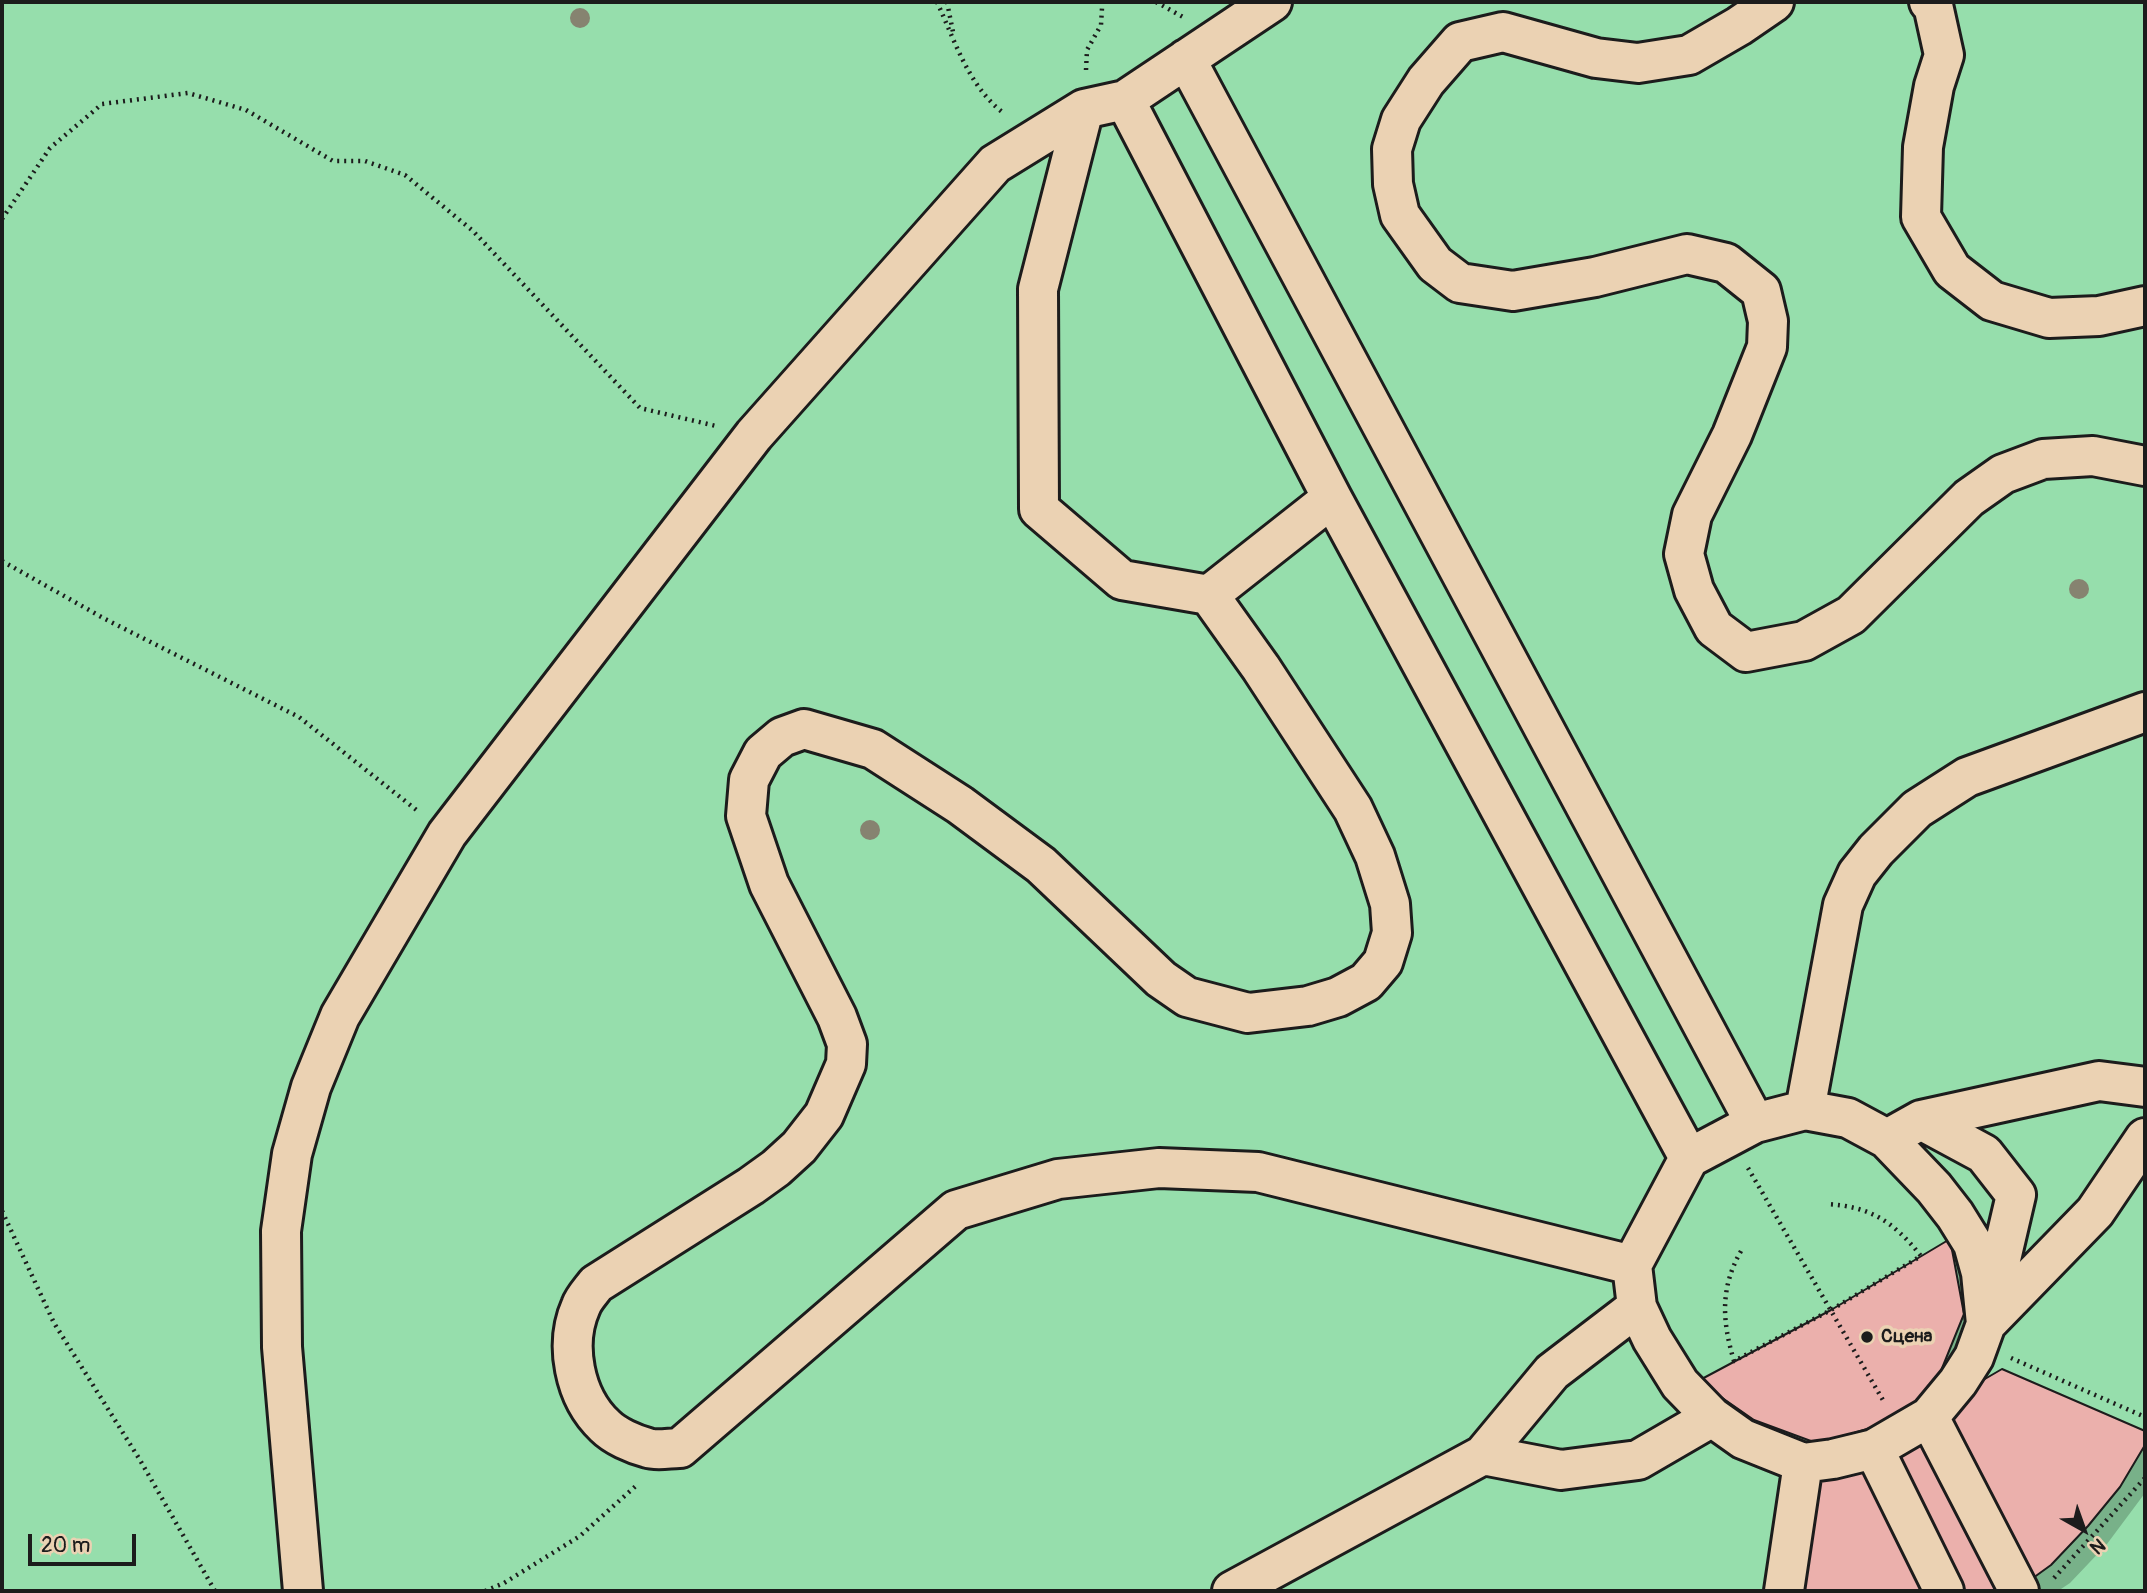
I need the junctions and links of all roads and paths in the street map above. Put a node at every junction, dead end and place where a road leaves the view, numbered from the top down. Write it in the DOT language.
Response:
graph roads {
  1 [pos="937,2"];
  2 [pos="947,2"];
  3 [pos="1272,2"];
  4 [pos="1774,2"];
  5 [pos="1929,2"];
  6 [pos="1102,8"];
  7 [pos="955,42"];
  8 [pos="1203,43"];
  9 [pos="1125,100"];
  10 [pos="1070,118"];
  11 [pos="2,219"];
  12 [pos="2145,306"];
  13 [pos="754,435"];
  14 [pos="2145,466"];
  15 [pos="1332,498"];
  16 [pos="2,561"];
  17 [pos="1209,595"];
  18 [pos="2145,712"];
  19 [pos="447,834"];
  20 [pos="2145,1087"];
  21 [pos="1805,1110"];
  22 [pos="1921,1120"];
  23 [pos="1742,1130"];
  24 [pos="2145,1138"];
  25 [pos="1887,1139"];
  26 [pos="1689,1158"];
  27 [pos="1826,1204"];
  28 [pos="2,1211"];
  29 [pos="1741,1251"];
  30 [pos="1632,1265"];
  31 [pos="1637,1307"];
  32 [pos="1831,1310"];
  33 [pos="1982,1334"];
  34 [pos="1712,1417"];
  35 [pos="2145,1417"];
  36 [pos="1901,1433"];
  37 [pos="680,1448"];
  38 [pos="1483,1455"];
  39 [pos="1803,1463"];
  40 [pos="2145,1478"];
  41 [pos="2035,1586"];
  42 [pos="215,1591"];
  43 [pos="303,1591"];
  44 [pos="485,1591"];
  45 [pos="1232,1591"];
  46 [pos="1784,1591"];
  47 [pos="1944,1591"];
  1 -- 7 [label="path"];
  2 -- 7 [label="path"];
  3 -- 8 [label="lane"];
  4 -- 14 [label="lane"];
  5 -- 12 [label="lane"];
  6 -- 10 [label="path"];
  7 -- 10 [label="path"];
  8 -- 9 [label="lane"];
  8 -- 23 [label="lane"];
  9 -- 10 [label="lane"];
  9 -- 15 [label="lane"];
  10 -- 13 [label="lane"];
  10 -- 17 [label="lane"];
  11 -- 13 [label="path"];
  13 -- 19 [label="lane"];
  15 -- 17 [label="lane"];
  15 -- 26 [label="lane"];
  16 -- 19 [label="path"];
  17 -- 37 [label="lane"];
  18 -- 21 [label="lane"];
  19 -- 43 [label="lane"];
  20 -- 22 [label="lane"];
  21 -- 23 [label="lane"];
  21 -- 25 [label="lane"];
  22 -- 25 [label="lane"];
  22 -- 33 [label="lane"];
  23 -- 26 [label="lane"];
  23 -- 32 [label="path"];
  24 -- 33 [label="lane"];
  25 -- 33 [label="lane"];
  26 -- 30 [label="lane"];
  27 -- 32 [label="path"];
  28 -- 42 [label="path"];
  29 -- 32 [label="path"];
  30 -- 31 [label="lane"];
  30 -- 37 [label="lane"];
  31 -- 34 [label="lane"];
  31 -- 38 [label="lane"];
  32 -- 36 [label="path"];
  33 -- 35 [label="path"];
  33 -- 36 [label="lane"];
  34 -- 38 [label="lane"];
  34 -- 39 [label="lane"];
  36 -- 39 [label="lane"];
  36 -- 41 [label="lane"];
  36 -- 47 [label="lane"];
  37 -- 44 [label="path"];
  38 -- 45 [label="lane"];
  39 -- 46 [label="lane"];
  40 -- 41 [label="path"];
}
